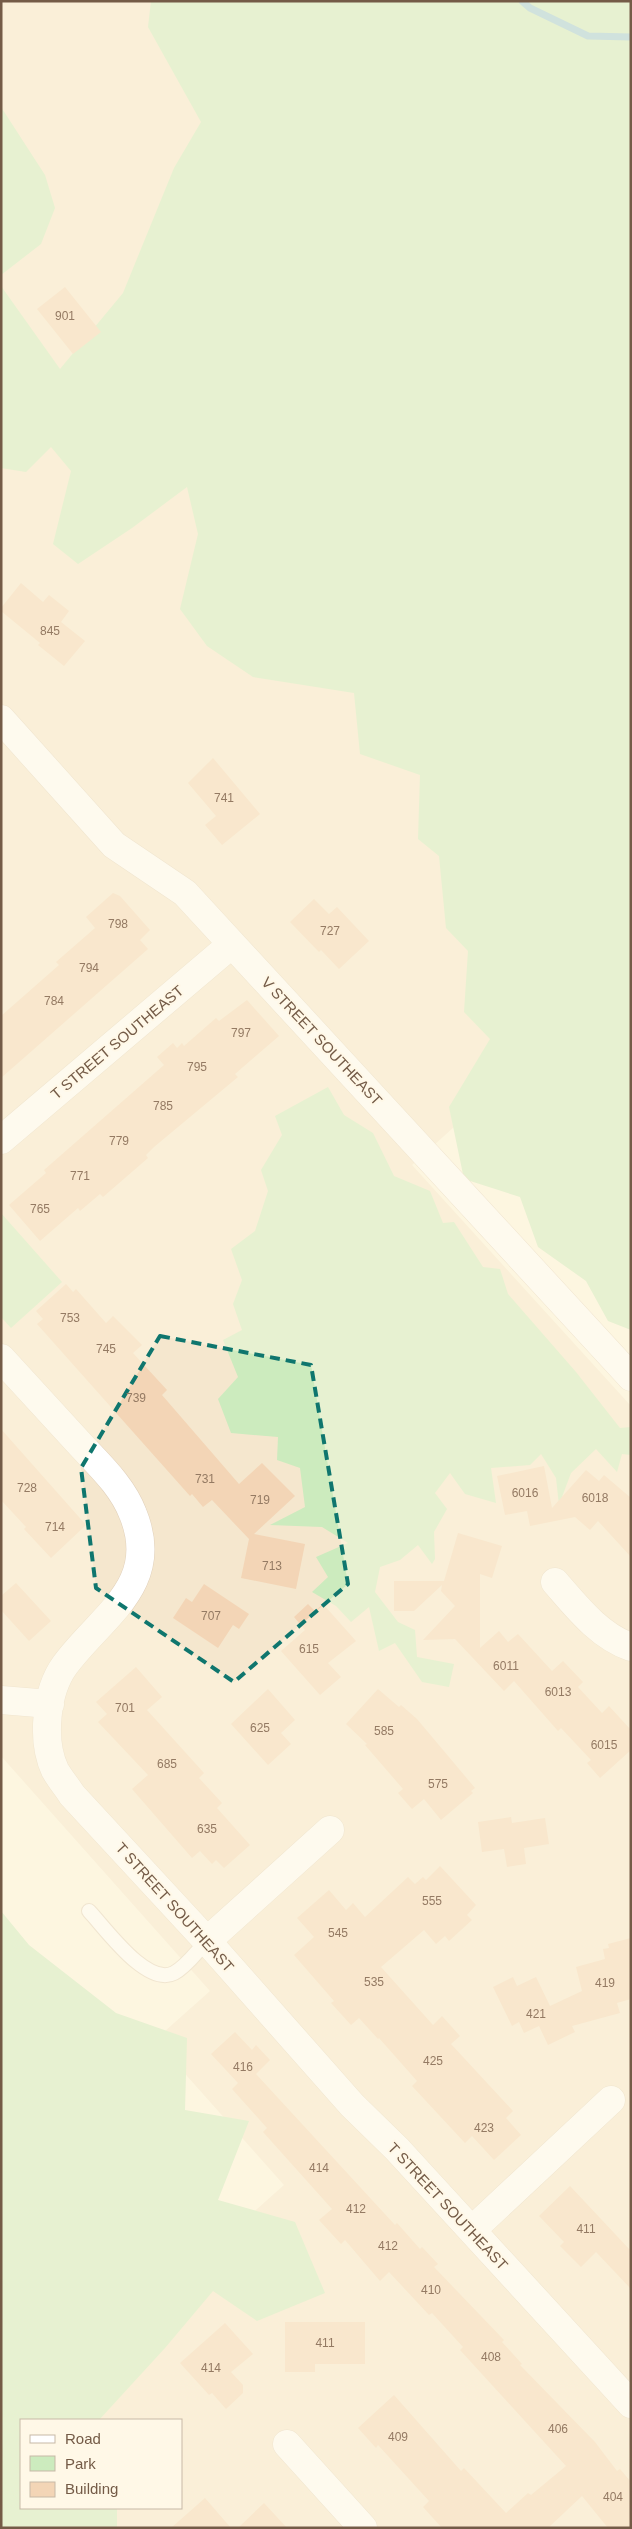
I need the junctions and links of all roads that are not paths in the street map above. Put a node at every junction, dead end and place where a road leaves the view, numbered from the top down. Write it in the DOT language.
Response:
graph roads {
  1 [pos="1,719"];
  2 [pos="232,944"];
  3 [pos="1,1140"];
  4 [pos="1,1358"];
  5 [pos="631,1377"];
  6 [pos="555,1582"];
  7 [pos="631,1647"];
  8 [pos="1,1700"];
  9 [pos="50,1704"];
  10 [pos="330,1830"];
  11 [pos="89,1911"];
  12 [pos="207,1941"];
  13 [pos="611,2100"];
  14 [pos="472,2230"];
  15 [pos="631,2404"];
  16 [pos="287,2444"];
  17 [pos="363,2528"];
  1 -- 2 [label="street, V STREET SOUTHEAST"];
  2 -- 3 [label="street, T STREET SOUTHEAST"];
  2 -- 5 [label="street, V STREET SOUTHEAST"];
  4 -- 9 [label="street, T STREET SOUTHEAST"];
  6 -- 7 [label="street"];
  8 -- 9 [label="street"];
  9 -- 12 [label="street, T STREET SOUTHEAST"];
  10 -- 12 [label="street"];
  11 -- 12 [label="lane"];
  12 -- 14 [label="street, T STREET SOUTHEAST"];
  13 -- 14 [label="street"];
  14 -- 15 [label="street, T STREET SOUTHEAST"];
  16 -- 17 [label="street"];
}
